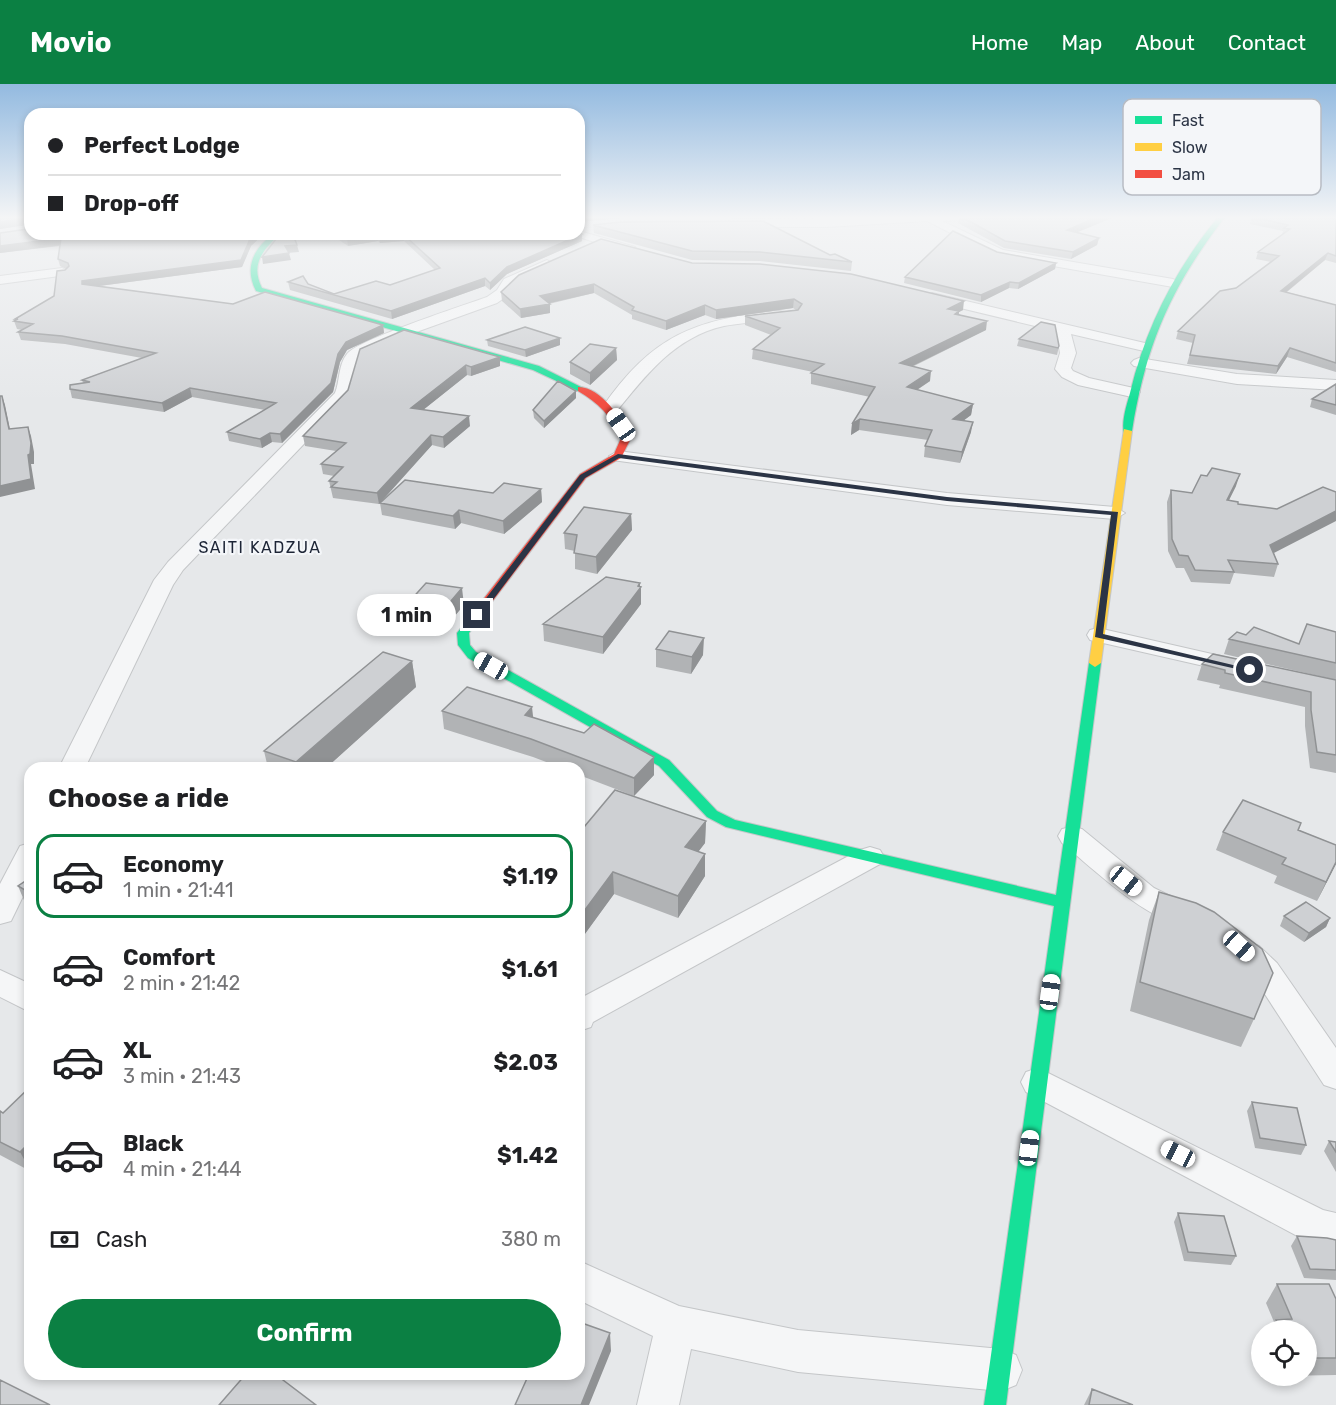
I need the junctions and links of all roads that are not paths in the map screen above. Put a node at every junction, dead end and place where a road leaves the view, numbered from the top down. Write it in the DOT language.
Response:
graph roads {
  1 [pos="254,279"];
  2 [pos="514,279"];
  3 [pos="1148,279"];
  4 [pos="1176,279"];
  5 [pos="1173,283"];
  6 [pos="918,294"];
  7 [pos="792,314"];
  8 [pos="1063,329"];
  9 [pos="403,332"];
  10 [pos="1144,347"];
  11 [pos="1139,363"];
  12 [pos="1336,385"];
  13 [pos="1132,392"];
  14 [pos="610,408"];
  15 [pos="618,456"];
  16 [pos="1115,513"];
  17 [pos="1098,635"];
  18 [pos="1257,671"];
  19 [pos="75,762"];
  20 [pos="1072,836"];
  21 [pos="870,857"];
  22 [pos="24,865"];
  23 [pos="1062,902"];
  24 [pos="0,913"];
  25 [pos="0,982"];
  26 [pos="24,996"];
  27 [pos="585,1011"];
  28 [pos="1336,1075"];
  29 [pos="1038,1082"];
  30 [pos="1336,1231"];
  31 [pos="585,1283"];
  32 [pos="676,1326"];
  33 [pos="998,1388"];
  34 [pos="658,1405"];
  1 -- 9 [label="main road"];
  2 -- 9 [label="street"];
  3 -- 5 [label="street"];
  4 -- 5 [label="main road"];
  5 -- 10 [label="main road"];
  6 -- 8 [label="street"];
  7 -- 14 [label="street"];
  8 -- 10 [label="street"];
  8 -- 13 [label="street"];
  9 -- 14 [label="main road"];
  9 -- 19 [label="street"];
  10 -- 11 [label="main road"];
  11 -- 12 [label="street"];
  11 -- 13 [label="main road"];
  13 -- 16 [label="main road"];
  14 -- 15 [label="main road"];
  15 -- 16 [label="street"];
  15 -- 21 [label="main road"];
  16 -- 17 [label="main road"];
  17 -- 18 [label="street"];
  17 -- 20 [label="main road"];
  20 -- 23 [label="main road"];
  20 -- 28 [label="street"];
  21 -- 23 [label="main road"];
  21 -- 27 [label="street"];
  22 -- 24 [label="street"];
  23 -- 29 [label="main road"];
  25 -- 26 [label="street"];
  29 -- 30 [label="street"];
  29 -- 33 [label="main road"];
  31 -- 32 [label="street"];
  32 -- 33 [label="street"];
  32 -- 34 [label="street"];
}
